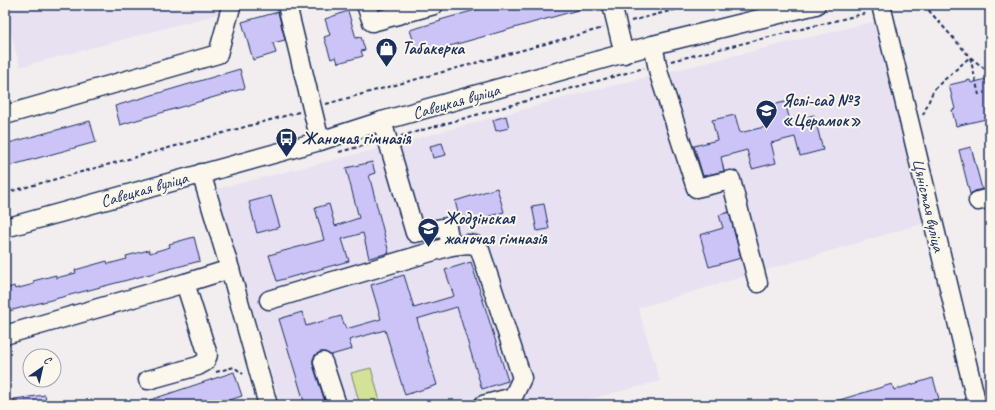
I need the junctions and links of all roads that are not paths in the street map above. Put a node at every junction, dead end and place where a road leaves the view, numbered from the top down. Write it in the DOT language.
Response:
graph roads {
  1 [pos="287,5"];
  2 [pos="366,5"];
  3 [pos="434,5"];
  4 [pos="612,5"];
  5 [pos="816,5"];
  6 [pos="234,6"];
  7 [pos="881,7"];
  8 [pos="771,10"];
  9 [pos="653,46"];
  10 [pos="624,54"];
  11 [pos="5,115"];
  12 [pos="382,121"];
  13 [pos="320,141"];
  14 [pos="202,173"];
  15 [pos="5,228"];
  16 [pos="451,246"];
  17 [pos="230,269"];
  18 [pos="185,283"];
  19 [pos="758,283"];
  20 [pos="269,300"];
  21 [pos="5,335"];
  22 [pos="323,362"];
  23 [pos="148,380"];
  24 [pos="268,405"];
  25 [pos="337,405"];
  26 [pos="483,405"];
  27 [pos="977,405"];
  1 -- 13 [label="street"];
  2 -- 3 [label="street"];
  4 -- 10 [label="street"];
  5 -- 8 [label="street, Савецкая вуліца"];
  6 -- 11 [label="street"];
  7 -- 27 [label="street, Цяністая вуліца"];
  8 -- 9 [label="street, Савецкая вуліца"];
  9 -- 10 [label="street, Савецкая вуліца"];
  9 -- 19 [label="street"];
  10 -- 12 [label="street, Савецкая вуліца"];
  12 -- 13 [label="street, Савецкая вуліца"];
  12 -- 16 [label="street"];
  13 -- 14 [label="street, Савецкая вуліца"];
  14 -- 15 [label="street, Савецкая вуліца"];
  14 -- 17 [label="street"];
  16 -- 20 [label="street"];
  16 -- 26 [label="street"];
  17 -- 18 [label="street"];
  17 -- 24 [label="street"];
  18 -- 21 [label="street"];
  18 -- 23 [label="street"];
  22 -- 25 [label="street"];
}
